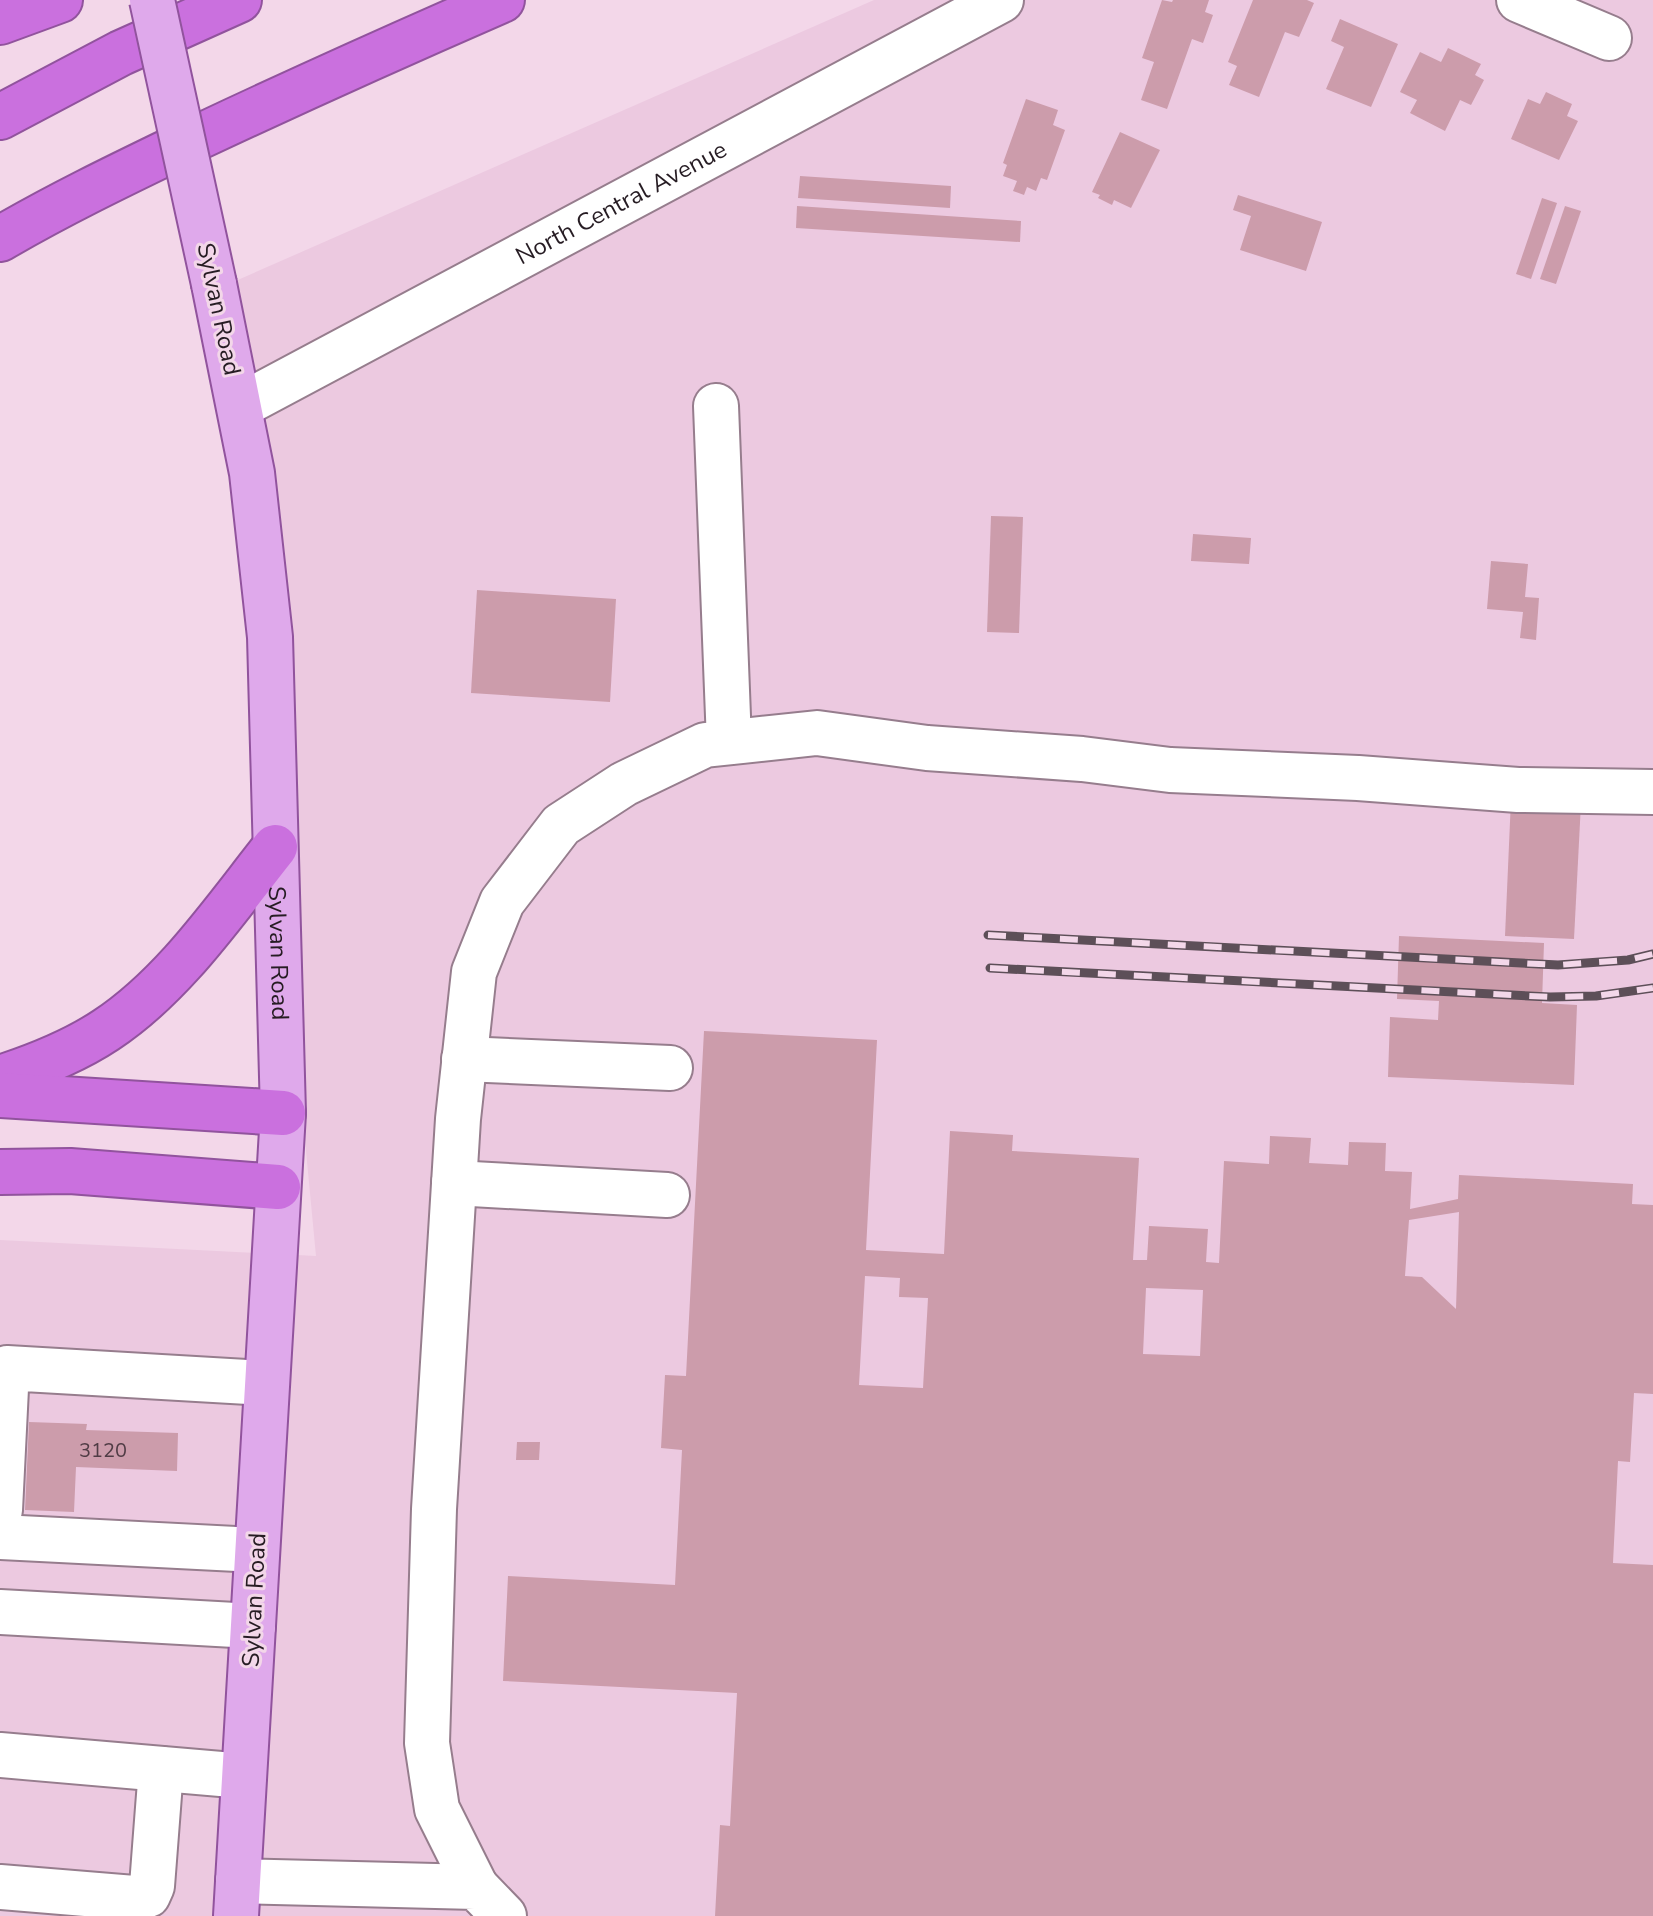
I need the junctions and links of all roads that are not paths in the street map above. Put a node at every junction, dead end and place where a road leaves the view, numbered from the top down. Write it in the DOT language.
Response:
graph roads {
  1 [pos="60,0"];
  2 [pos="152,0"];
  3 [pos="239,0"];
  4 [pos="502,0"];
  5 [pos="1001,0"];
  6 [pos="1519,0"];
  7 [pos="0,22"];
  8 [pos="1609,38"];
  9 [pos="0,117"];
  10 [pos="0,239"];
  11 [pos="240,406"];
  12 [pos="716,406"];
  13 [pos="729,742"];
  14 [pos="1653,792"];
  15 [pos="275,847"];
  16 [pos="464,1059"];
  17 [pos="670,1068"];
  18 [pos="0,1078"];
  19 [pos="0,1095"];
  20 [pos="283,1113"];
  21 [pos="0,1172"];
  22 [pos="454,1183"];
  23 [pos="278,1187"];
  24 [pos="667,1195"];
  25 [pos="265,1383"];
  26 [pos="0,1510"];
  27 [pos="0,1537"];
  28 [pos="257,1550"];
  29 [pos="0,1612"];
  30 [pos="253,1626"];
  31 [pos="0,1755"];
  32 [pos="161,1769"];
  33 [pos="244,1776"];
  34 [pos="0,1887"];
  35 [pos="237,1899"];
  36 [pos="490,1902"];
  1 -- 7 [label="highway"];
  2 -- 11 [label="main road, Sylvan Road, bridge"];
  3 -- 9 [label="highway"];
  4 -- 10 [label="highway"];
  5 -- 11 [label="street, North Central Avenue"];
  6 -- 8 [label="street"];
  11 -- 15 [label="main road, Sylvan Road"];
  12 -- 13 [label="street"];
  13 -- 14 [label="street"];
  13 -- 16 [label="street"];
  15 -- 18 [label="highway"];
  15 -- 20 [label="main road, Sylvan Road"];
  16 -- 17 [label="street"];
  16 -- 22 [label="street"];
  19 -- 20 [label="highway"];
  20 -- 23 [label="main road, Sylvan Road"];
  21 -- 23 [label="highway"];
  22 -- 24 [label="street"];
  22 -- 36 [label="street"];
  23 -- 25 [label="main road, Sylvan Road"];
  25 -- 26 [label="street"];
  25 -- 28 [label="main road, Sylvan Road"];
  27 -- 28 [label="street"];
  28 -- 30 [label="main road, Sylvan Road"];
  29 -- 30 [label="street"];
  30 -- 33 [label="main road, Sylvan Road"];
  31 -- 32 [label="street"];
  32 -- 33 [label="street"];
  32 -- 34 [label="street"];
  33 -- 35 [label="main road, Sylvan Road"];
  35 -- 36 [label="street"];
}
